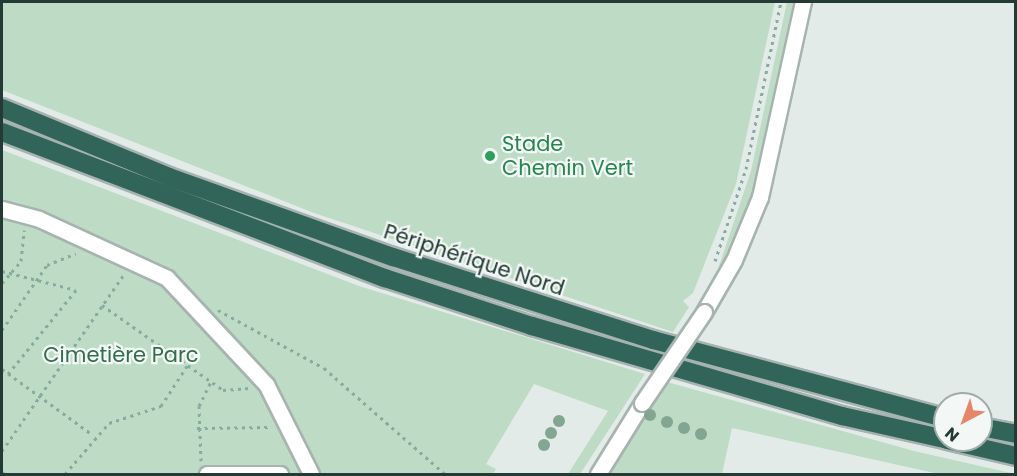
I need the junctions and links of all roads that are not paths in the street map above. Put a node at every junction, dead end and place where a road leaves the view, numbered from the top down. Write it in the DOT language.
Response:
graph roads {
  1 [pos="803,2"];
  2 [pos="2,108"];
  3 [pos="2,132"];
  4 [pos="2,209"];
  5 [pos="933,415"];
  6 [pos="993,429"];
  7 [pos="1016,434"];
  8 [pos="933,437"];
  9 [pos="993,451"];
  10 [pos="1016,456"];
  11 [pos="204,470"];
  12 [pos="280,474"];
  13 [pos="311,474"];
  14 [pos="598,474"];
  1 -- 14 [label="street, bridge"];
  2 -- 5 [label="highway, Périphérique Nord"];
  3 -- 8 [label="highway"];
  4 -- 13 [label="street"];
  6 -- 7 [label="highway"];
  9 -- 10 [label="highway"];
  11 -- 12 [label="street"];
}
